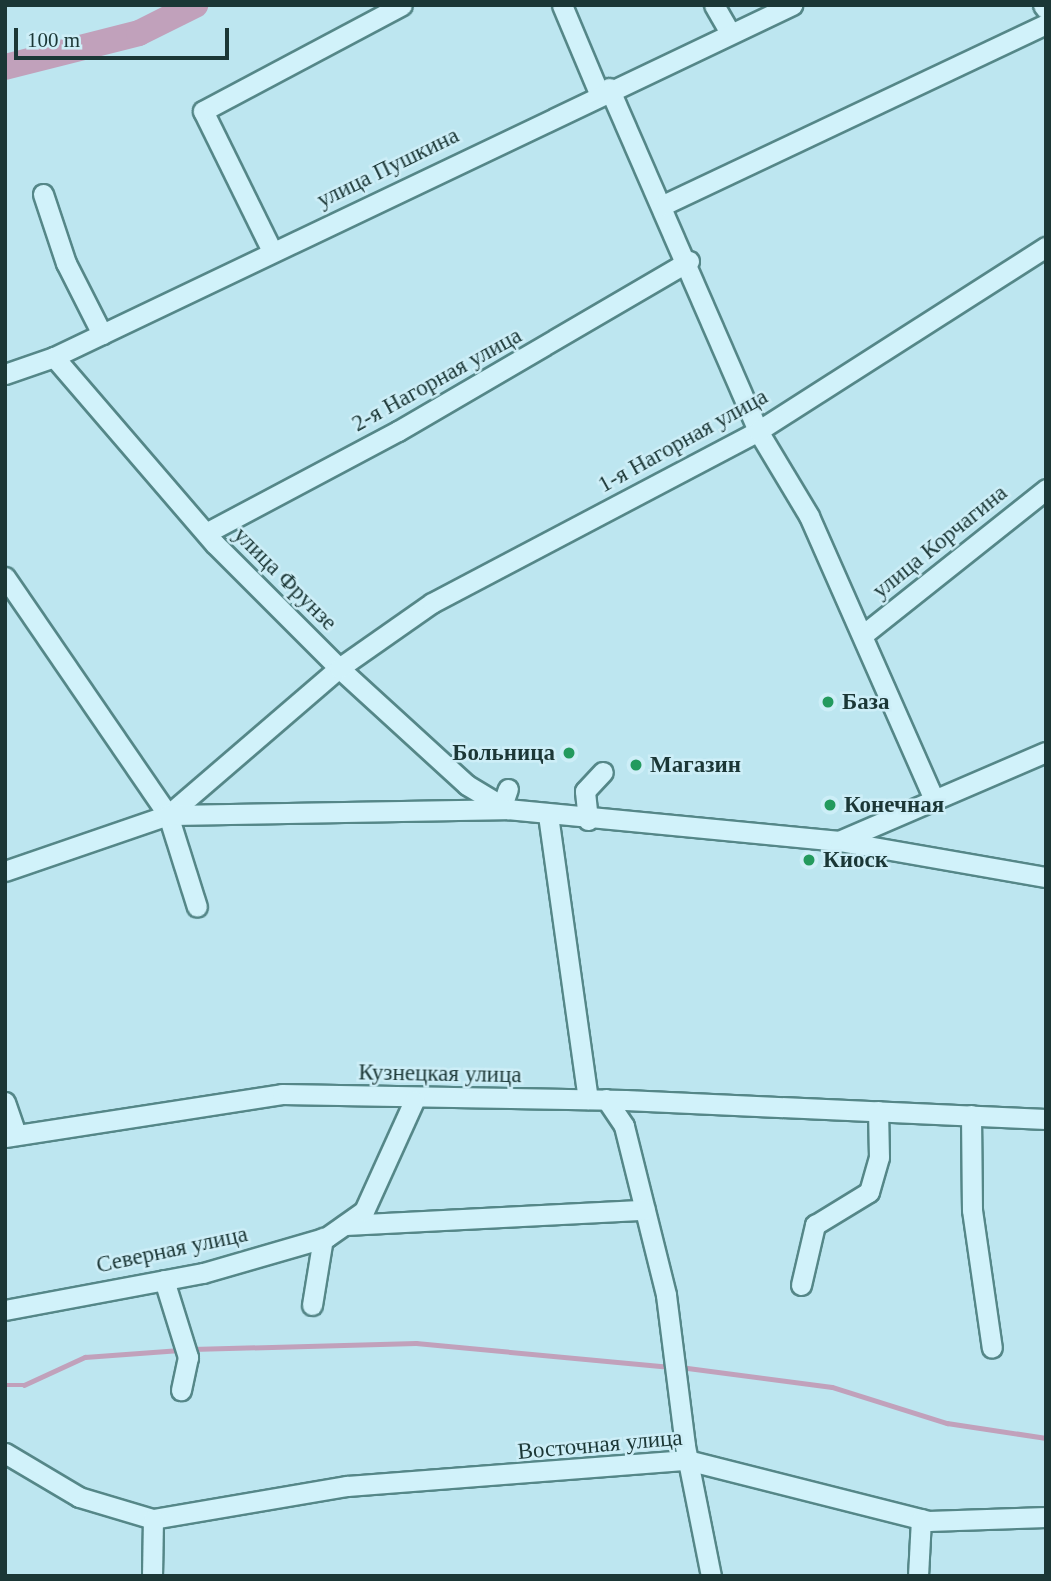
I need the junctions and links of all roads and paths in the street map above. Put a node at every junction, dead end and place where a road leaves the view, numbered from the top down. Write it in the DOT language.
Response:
graph roads {
  1 [pos="402,5"];
  2 [pos="562,5"];
  3 [pos="714,5"];
  4 [pos="792,5"];
  5 [pos="1046,24"];
  6 [pos="730,33"];
  7 [pos="604,91"];
  8 [pos="43,194"];
  9 [pos="663,205"];
  10 [pos="1046,247"];
  11 [pos="272,251"];
  12 [pos="689,261"];
  13 [pos="102,334"];
  14 [pos="54,357"];
  15 [pos="5,374"];
  16 [pos="758,431"];
  17 [pos="1046,489"];
  18 [pos="206,533"];
  19 [pos="5,577"];
  20 [pos="864,634"];
  21 [pos="339,668"];
  22 [pos="1046,752"];
  23 [pos="603,772"];
  24 [pos="934,800"];
  25 [pos="506,801"];
  26 [pos="168,815"];
  27 [pos="548,815"];
  28 [pos="588,820"];
  29 [pos="839,841"];
  30 [pos="5,871"];
  31 [pos="1046,877"];
  32 [pos="197,907"];
  33 [pos="597,1099"];
  34 [pos="414,1101"];
  35 [pos="5,1102"];
  36 [pos="878,1111"];
  37 [pos="971,1115"];
  38 [pos="1046,1119"];
  39 [pos="10,1134"];
  40 [pos="645,1210"];
  41 [pos="344,1225"];
  42 [pos="323,1238"];
  43 [pos="164,1280"];
  44 [pos="801,1285"];
  45 [pos="312,1305"];
  46 [pos="5,1310"];
  47 [pos="992,1348"];
  48 [pos="181,1390"];
  49 [pos="5,1453"];
  50 [pos="687,1460"];
  51 [pos="1046,1517"];
  52 [pos="153,1519"];
  53 [pos="921,1519"];
  54 [pos="152,1576"];
  55 [pos="711,1576"];
  56 [pos="918,1576"];
  1 -- 11 [label="street"];
  2 -- 7 [label="street"];
  3 -- 6 [label="street"];
  4 -- 6 [label="street, улица Пушкина"];
  5 -- 9 [label="street"];
  6 -- 7 [label="street, улица Пушкина"];
  7 -- 9 [label="street"];
  7 -- 11 [label="street, улица Пушкина"];
  8 -- 13 [label="street"];
  9 -- 12 [label="street"];
  10 -- 16 [label="street, 1-я Нагорная улица"];
  11 -- 13 [label="street, улица Пушкина"];
  12 -- 16 [label="street"];
  12 -- 18 [label="street, 2-я Нагорная улица"];
  13 -- 14 [label="street, улица Пушкина"];
  14 -- 15 [label="street, улица Пушкина"];
  14 -- 18 [label="street, улица Фрунзе"];
  16 -- 20 [label="street"];
  16 -- 21 [label="street, 1-я Нагорная улица"];
  17 -- 20 [label="street, улица Корчагина"];
  18 -- 21 [label="street, улица Фрунзе"];
  19 -- 26 [label="street"];
  20 -- 24 [label="street"];
  21 -- 25 [label="street, улица Фрунзе"];
  21 -- 26 [label="street, 1-я Нагорная улица"];
  22 -- 24 [label="street"];
  23 -- 28 [label="street"];
  24 -- 29 [label="street"];
  25 -- 26 [label="street, улица Фрунзе"];
  25 -- 27 [label="street, улица Фрунзе"];
  26 -- 30 [label="street, улица Фрунзе"];
  26 -- 32 [label="street"];
  27 -- 28 [label="street, улица Фрунзе"];
  27 -- 33 [label="street"];
  28 -- 29 [label="street, улица Фрунзе"];
  29 -- 31 [label="street, улица Фрунзе"];
  33 -- 34 [label="street, Кузнецкая улица"];
  33 -- 36 [label="street, Кузнецкая улица"];
  33 -- 40 [label="street"];
  34 -- 39 [label="street, Кузнецкая улица"];
  34 -- 41 [label="street, Северная улица"];
  35 -- 39 [label="street"];
  36 -- 37 [label="street, Кузнецкая улица"];
  36 -- 44 [label="street"];
  37 -- 38 [label="street, Кузнецкая улица"];
  37 -- 47 [label="street"];
  40 -- 41 [label="street, Северная улица"];
  40 -- 50 [label="street"];
  41 -- 42 [label="street, Северная улица"];
  42 -- 43 [label="street, Северная улица"];
  42 -- 45 [label="street"];
  43 -- 46 [label="street, Северная улица"];
  43 -- 48 [label="street"];
  49 -- 52 [label="street"];
  50 -- 52 [label="street, Восточная улица"];
  50 -- 53 [label="street, Восточная улица"];
  50 -- 55 [label="street"];
  51 -- 53 [label="street, Восточная улица"];
  52 -- 54 [label="street"];
  53 -- 56 [label="street"];
}
